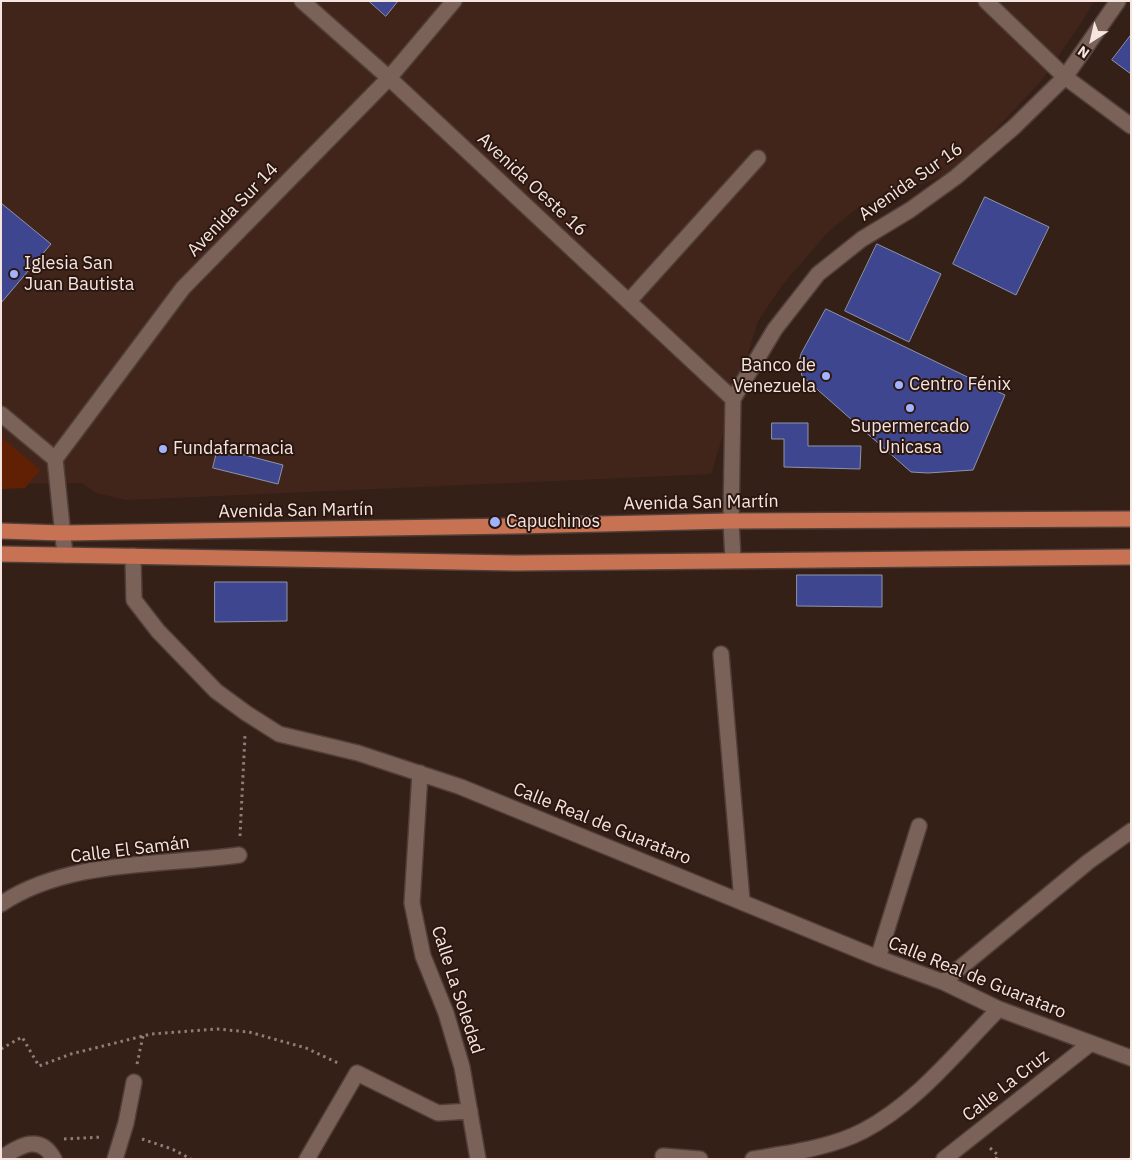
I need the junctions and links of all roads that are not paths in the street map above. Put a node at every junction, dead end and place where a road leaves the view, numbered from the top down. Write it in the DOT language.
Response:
graph roads {
  1 [pos="302,1"];
  2 [pos="454,1"];
  3 [pos="986,1"];
  4 [pos="1118,1"];
  5 [pos="1065,77"];
  6 [pos="389,78"];
  7 [pos="1131,126"];
  8 [pos="758,158"];
  9 [pos="629,302"];
  10 [pos="733,400"];
  11 [pos="1,414"];
  12 [pos="55,459"];
  13 [pos="1131,519"];
  14 [pos="731,521"];
  15 [pos="1,532"];
  16 [pos="62,533"];
  17 [pos="1,554"];
  18 [pos="65,555"];
  19 [pos="132,556"];
  20 [pos="1131,557"];
  21 [pos="733,560"];
  22 [pos="721,654"];
  23 [pos="420,773"];
  24 [pos="918,826"];
  25 [pos="1131,831"];
  26 [pos="239,855"];
  27 [pos="742,902"];
  28 [pos="1,904"];
  29 [pos="878,958"];
  30 [pos="943,982"];
  31 [pos="999,1009"];
  32 [pos="1091,1043"];
  33 [pos="1131,1058"];
  34 [pos="134,1082"];
  35 [pos="470,1111"];
  36 [pos="664,1156"];
  37 [pos="1,1158"];
  38 [pos="54,1159"];
  39 [pos="115,1159"];
  40 [pos="307,1159"];
  41 [pos="478,1159"];
  42 [pos="700,1159"];
  43 [pos="752,1159"];
  44 [pos="944,1159"];
  1 -- 6 [label="street, Avenida Oeste 16"];
  2 -- 6 [label="street, Avenida Sur 14"];
  3 -- 5 [label="street"];
  4 -- 5 [label="street, Avenida Sur 16"];
  5 -- 7 [label="street"];
  5 -- 10 [label="street, Avenida Sur 16"];
  6 -- 9 [label="street, Avenida Oeste 16"];
  6 -- 12 [label="street, Avenida Sur 14"];
  8 -- 9 [label="street"];
  9 -- 10 [label="street, Avenida Oeste 16"];
  10 -- 14 [label="street"];
  11 -- 12 [label="street"];
  12 -- 16 [label="street"];
  13 -- 14 [label="main road, Avenida San Martín"];
  14 -- 16 [label="main road, Avenida San Martín"];
  14 -- 21 [label="street"];
  15 -- 16 [label="main road, Avenida San Martín"];
  16 -- 18 [label="street"];
  17 -- 18 [label="main road"];
  18 -- 19 [label="main road"];
  19 -- 21 [label="main road"];
  19 -- 23 [label="street, Calle Real de Guarataro"];
  20 -- 21 [label="main road"];
  22 -- 27 [label="street"];
  23 -- 27 [label="street, Calle Real de Guarataro"];
  23 -- 35 [label="street, Calle La Soledad"];
  24 -- 29 [label="street"];
  25 -- 30 [label="street"];
  26 -- 28 [label="street, Calle El Samán"];
  27 -- 29 [label="street, Calle Real de Guarataro"];
  29 -- 30 [label="street, Calle Real de Guarataro"];
  30 -- 31 [label="street, Calle Real de Guarataro"];
  31 -- 32 [label="street, Calle Real de Guarataro"];
  31 -- 43 [label="street"];
  32 -- 33 [label="street, Calle Real de Guarataro"];
  32 -- 44 [label="street, Calle La Cruz"];
  34 -- 39 [label="street"];
  35 -- 40 [label="street"];
  35 -- 41 [label="street, Calle La Soledad"];
  36 -- 42 [label="street"];
  37 -- 38 [label="street"];
}
